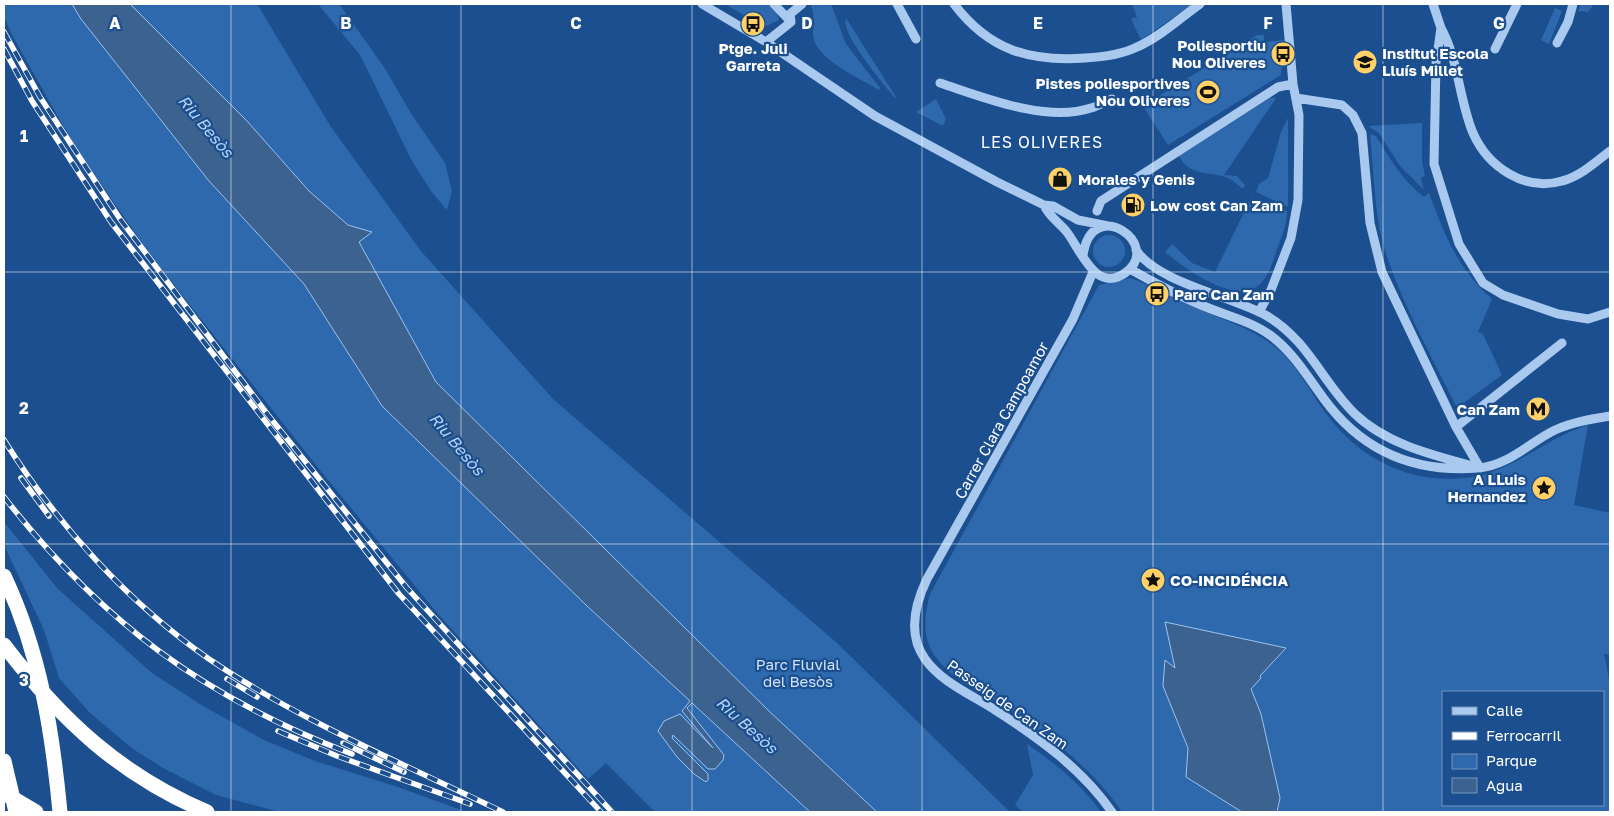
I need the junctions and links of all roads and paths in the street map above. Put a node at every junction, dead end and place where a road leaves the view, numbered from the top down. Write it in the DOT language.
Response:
graph roads {
  1 [pos="702,4"];
  2 [pos="774,4"];
  3 [pos="802,4"];
  4 [pos="897,4"];
  5 [pos="954,4"];
  6 [pos="1200,4"];
  7 [pos="1286,4"];
  8 [pos="1433,4"];
  9 [pos="1517,4"];
  10 [pos="1573,4"];
  11 [pos="791,22"];
  12 [pos="1441,28"];
  13 [pos="916,39"];
  14 [pos="766,42"];
  15 [pos="1557,43"];
  16 [pos="1495,50"];
  17 [pos="940,83"];
  18 [pos="1293,84"];
  19 [pos="1296,98"];
  20 [pos="1112,99"];
  21 [pos="1610,151"];
  22 [pos="1044,205"];
  23 [pos="1097,211"];
  24 [pos="1108,226"];
  25 [pos="1136,250"];
  26 [pos="1083,256"];
  27 [pos="1130,269"];
  28 [pos="1093,272"];
  29 [pos="1259,312"];
  30 [pos="1610,312"];
  31 [pos="1562,343"];
  32 [pos="1610,416"];
  33 [pos="1456,427"];
  34 [pos="1480,468"];
  35 [pos="4,576"];
  36 [pos="927,579"];
  37 [pos="4,645"];
  38 [pos="4,761"];
  39 [pos="4,781"];
  40 [pos="4,792"];
  41 [pos="15,812"];
  42 [pos="36,812"];
  43 [pos="60,812"];
  44 [pos="207,812"];
  45 [pos="1112,812"];
  1 -- 14 [label="street"];
  2 -- 11 [label="street"];
  3 -- 11 [label="street"];
  4 -- 13 [label="street"];
  5 -- 6 [label="street"];
  7 -- 18 [label="street"];
  8 -- 12 [label="street"];
  9 -- 16 [label="street"];
  10 -- 15 [label="street"];
  11 -- 14 [label="street"];
  12 -- 21 [label="street"];
  12 -- 30 [label="street"];
  14 -- 22 [label="street"];
  17 -- 20 [label="street"];
  18 -- 19 [label="street"];
  18 -- 23 [label="street"];
  19 -- 29 [label="street"];
  19 -- 33 [label="street"];
  22 -- 24 [label="street"];
  22 -- 26 [label="street"];
  24 -- 25 [label="street"];
  24 -- 26 [label="street"];
  25 -- 27 [label="street"];
  25 -- 29 [label="street"];
  26 -- 28 [label="street"];
  27 -- 28 [label="street"];
  27 -- 34 [label="street"];
  28 -- 36 [label="street, Carrer Clara Campoamor"];
  29 -- 34 [label="street"];
  31 -- 33 [label="street"];
  32 -- 34 [label="street"];
  33 -- 34 [label="street"];
  35 -- 43 [label="highway"];
  36 -- 45 [label="street, Passeig de Can Zam"];
  37 -- 44 [label="highway"];
  38 -- 41 [label="highway"];
  39 -- 41 [label="highway"];
  40 -- 42 [label="highway"];
}
